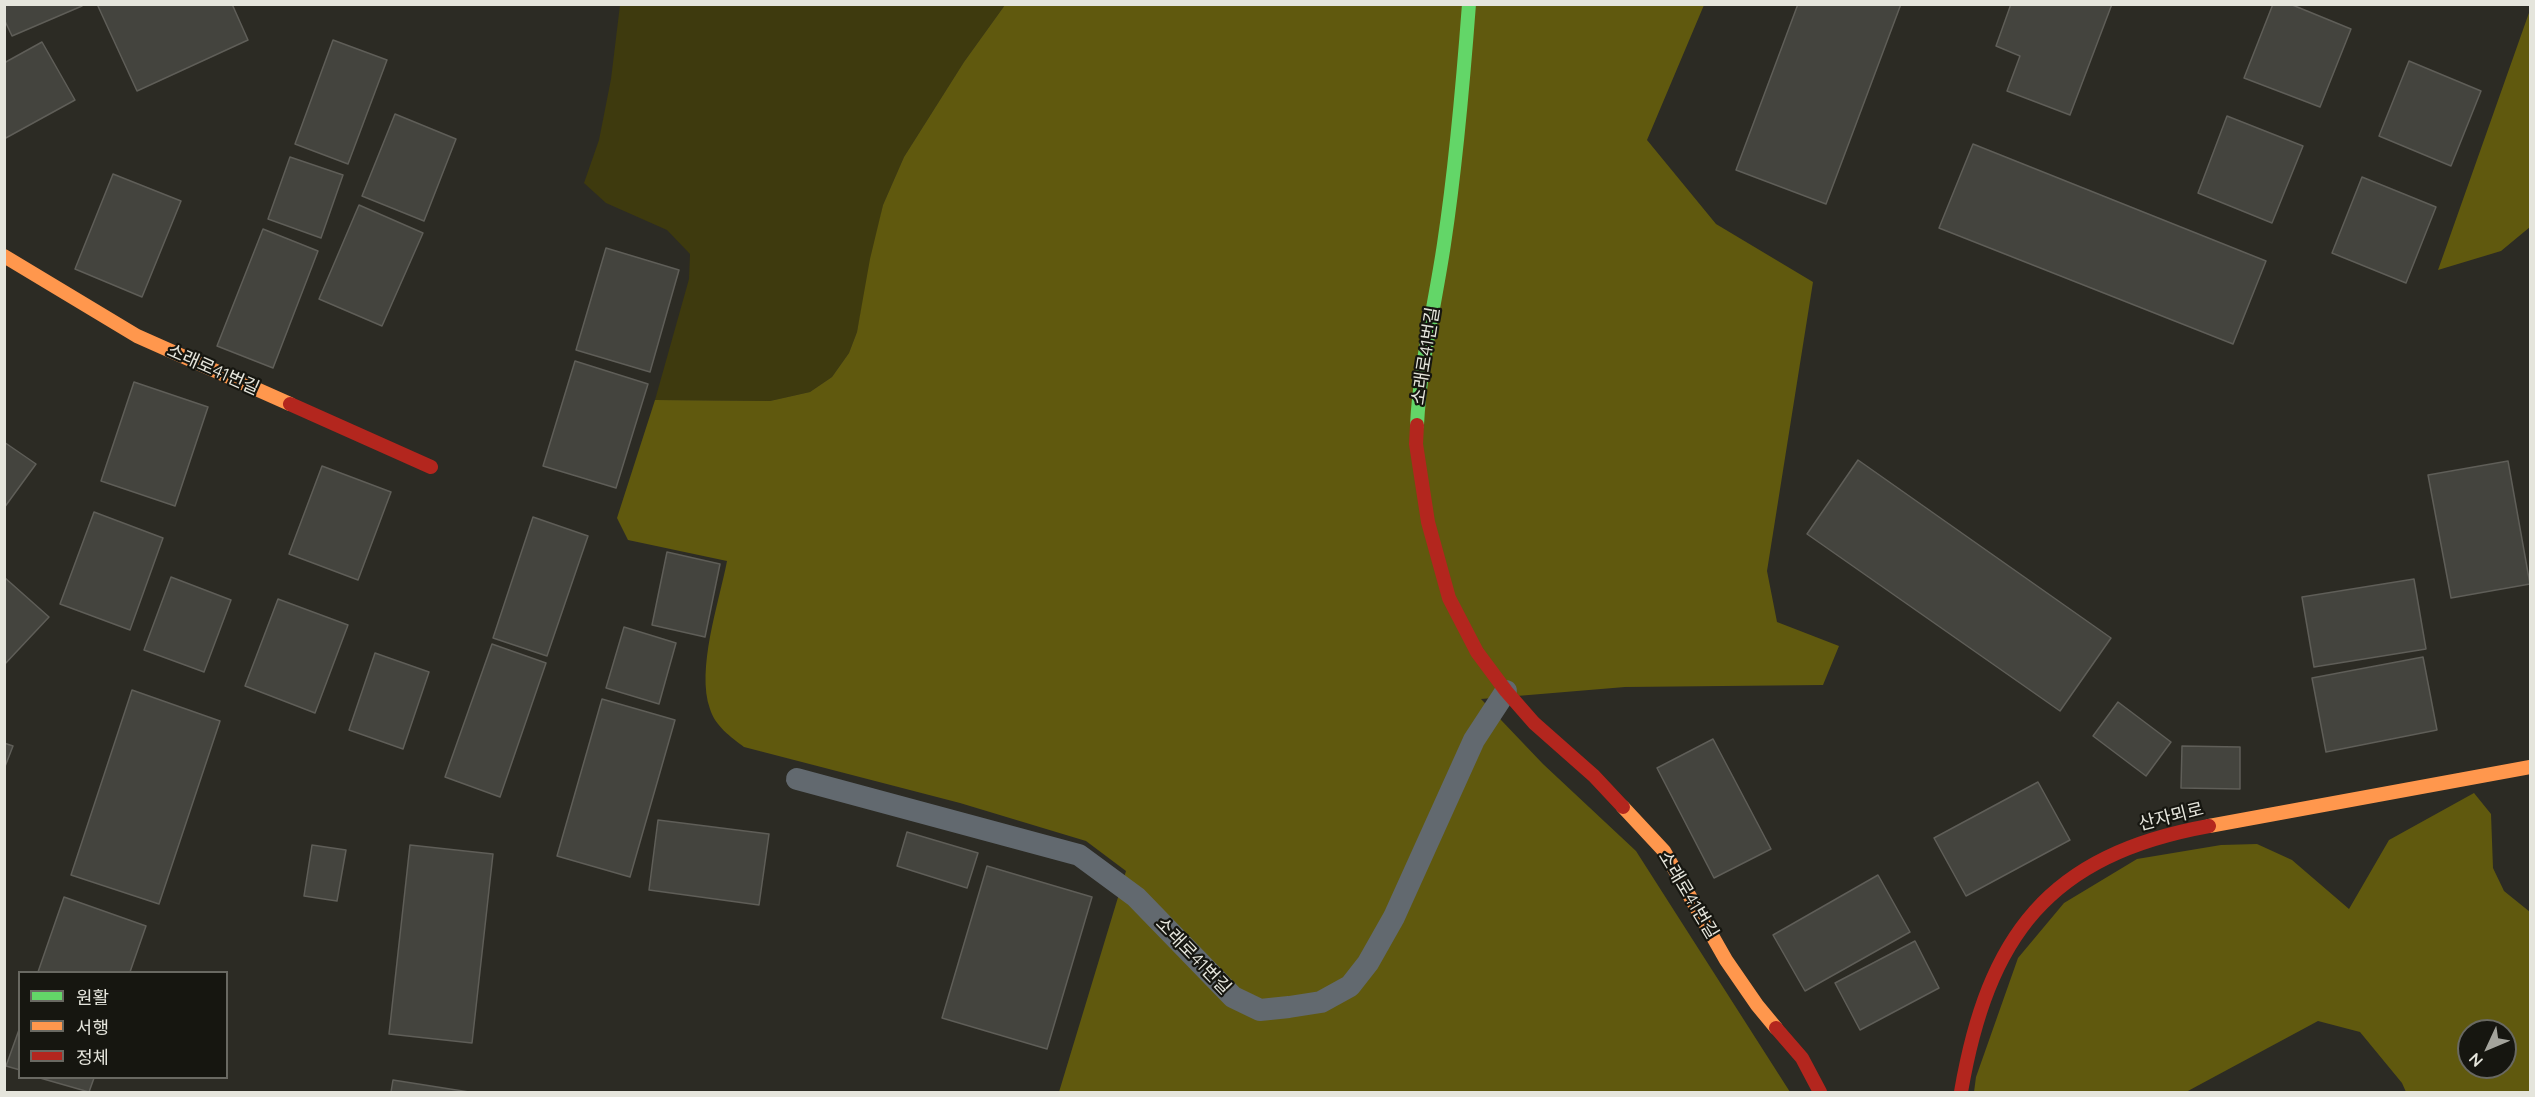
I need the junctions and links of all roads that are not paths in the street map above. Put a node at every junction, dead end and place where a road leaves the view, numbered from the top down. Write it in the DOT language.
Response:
graph roads {
  1 [pos="1469,4"];
  2 [pos="4,256"];
  3 [pos="431,467"];
  4 [pos="1506,691"];
  5 [pos="2530,767"];
  6 [pos="797,779"];
  7 [pos="1820,1092"];
  8 [pos="1961,1092"];
  1 -- 4 [label="street, 소래로41번길"];
  2 -- 3 [label="street, 소래로41번길"];
  4 -- 6 [label="lane, 소래로41번길"];
  4 -- 7 [label="street, 소래로41번길"];
  5 -- 8 [label="street, 산자뫼로"];
}
